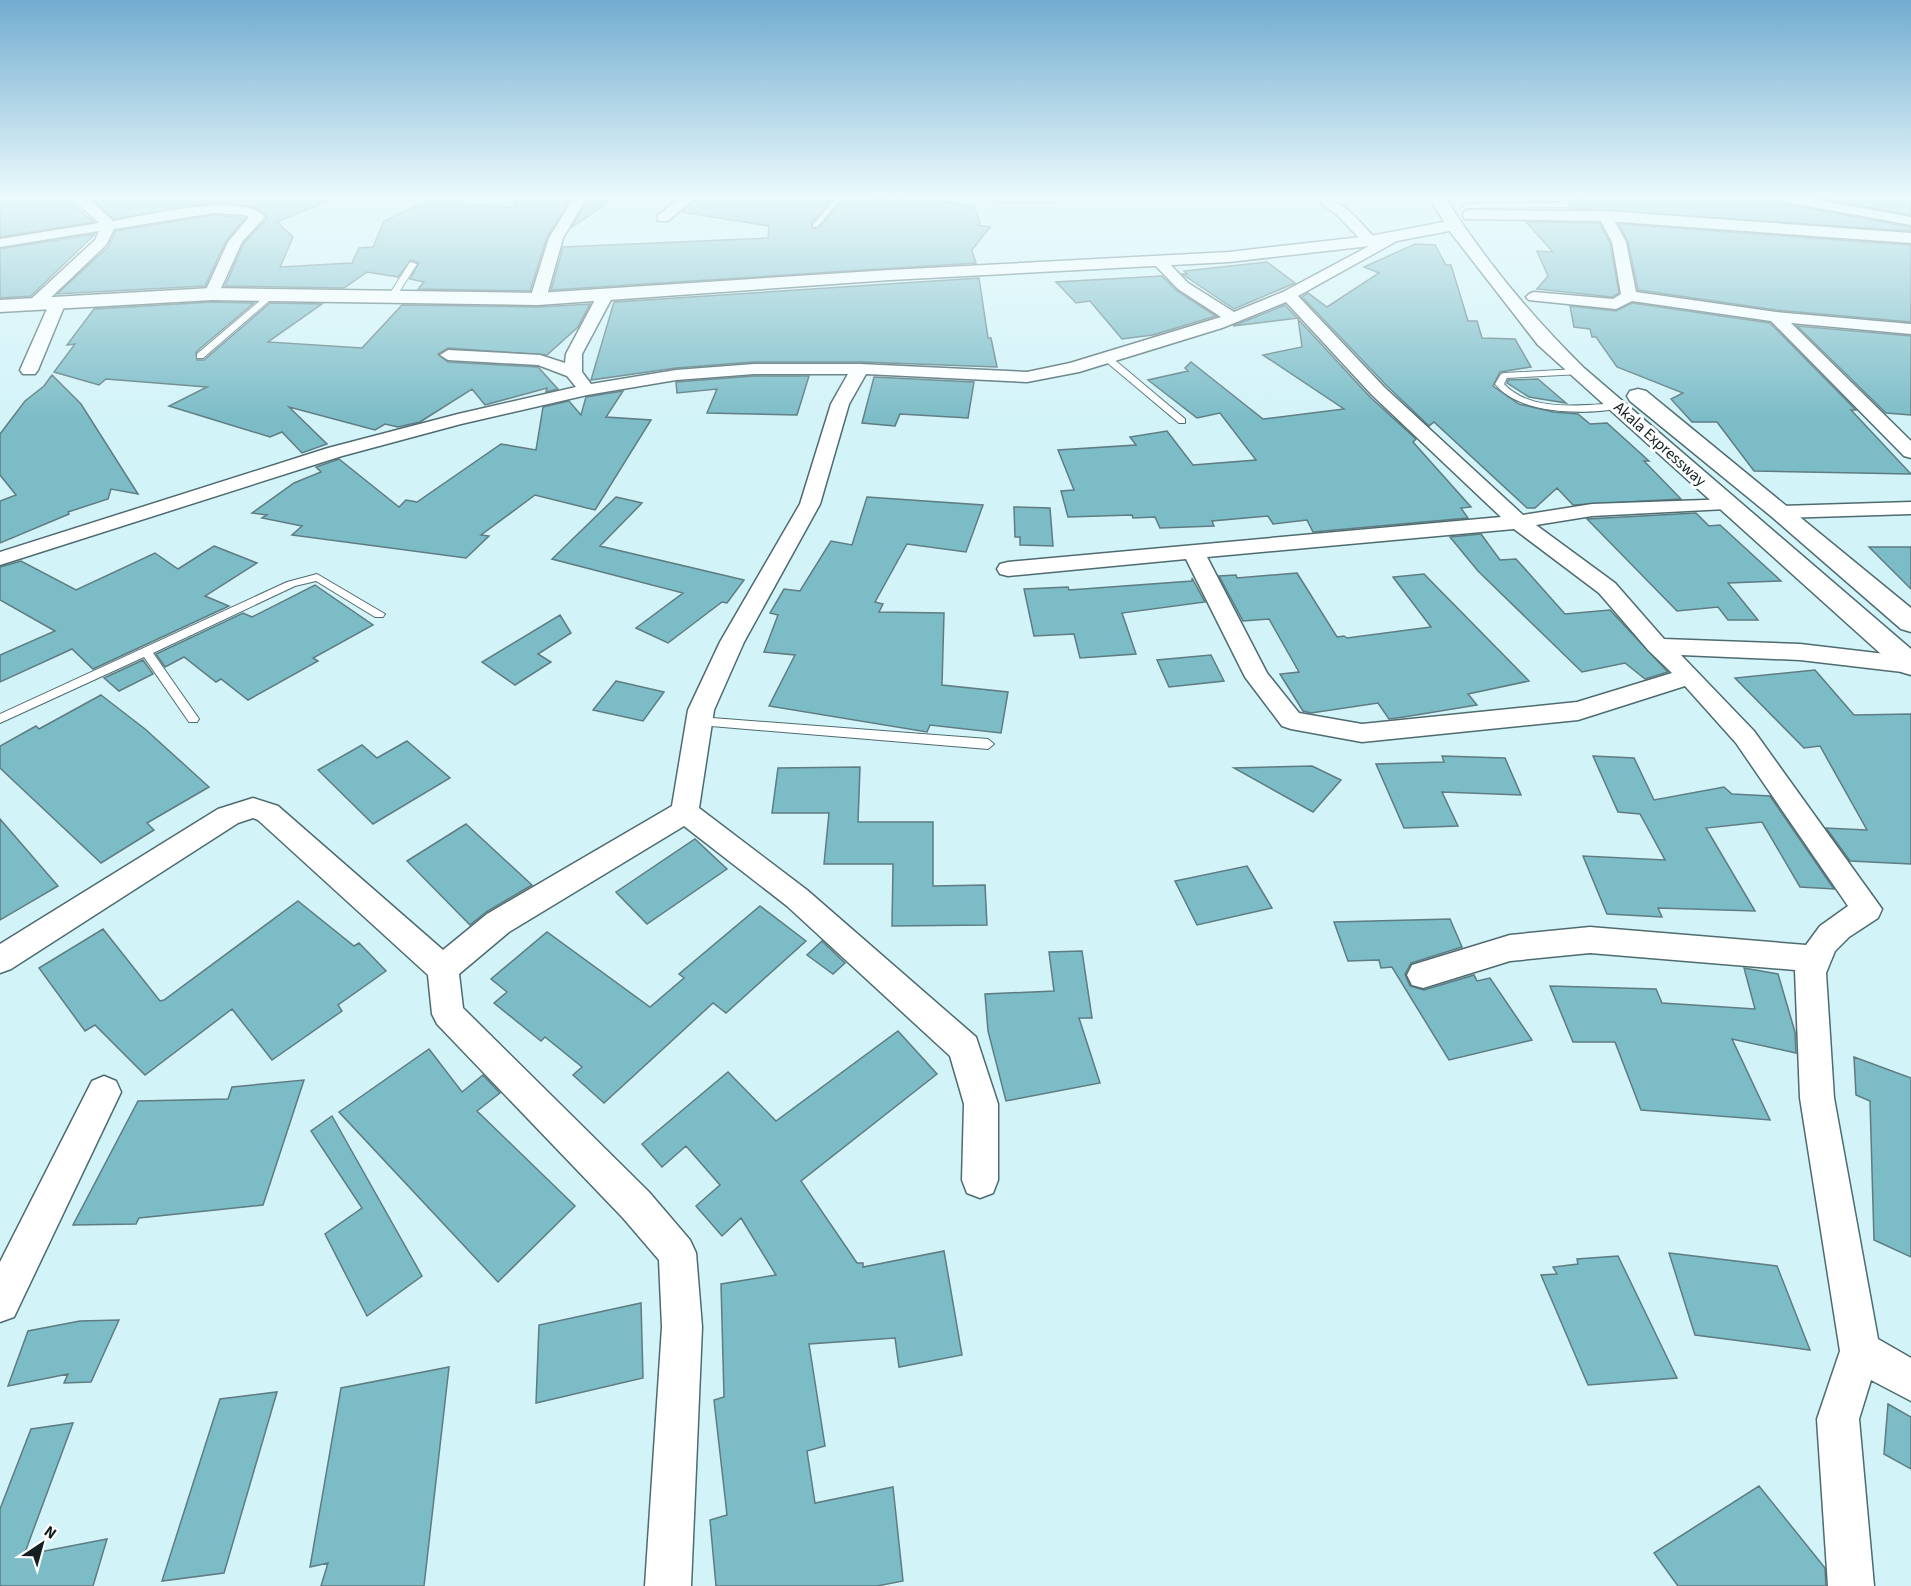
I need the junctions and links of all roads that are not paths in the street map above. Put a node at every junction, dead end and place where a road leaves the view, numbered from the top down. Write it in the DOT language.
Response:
graph roads {
  1 [pos="71,271"];
  2 [pos="221,271"];
  3 [pos="408,271"];
  4 [pos="546,271"];
  5 [pos="979,271"];
  6 [pos="1169,271"];
  7 [pos="1333,271"];
  8 [pos="1501,271"];
  9 [pos="1512,271"];
  10 [pos="1624,271"];
  11 [pos="212,294"];
  12 [pos="606,294"];
  13 [pos="272,295"];
  14 [pos="1288,295"];
  15 [pos="1629,296"];
  16 [pos="1534,297"];
  17 [pos="391,298"];
  18 [pos="538,299"];
  19 [pos="58,302"];
  20 [pos="36,303"];
  21 [pos="0,306"];
  22 [pos="1776,317"];
  23 [pos="1233,318"];
  24 [pos="1560,325"];
  25 [pos="1911,329"];
  26 [pos="448,355"];
  27 [pos="200,356"];
  28 [pos="1107,358"];
  29 [pos="861,369"];
  30 [pos="29,370"];
  31 [pos="573,372"];
  32 [pos="1577,372"];
  33 [pos="1613,380"];
  34 [pos="587,390"];
  35 [pos="1182,421"];
  36 [pos="1887,430"];
  37 [pos="1911,431"];
  38 [pos="1911,452"];
  39 [pos="1726,503"];
  40 [pos="1911,508"];
  41 [pos="1781,512"];
  42 [pos="1518,522"];
  43 [pos="1194,554"];
  44 [pos="0,559"];
  45 [pos="1008,569"];
  46 [pos="379,614"];
  47 [pos="1911,623"];
  48 [pos="1657,646"];
  49 [pos="145,650"];
  50 [pos="1911,665"];
  51 [pos="1690,676"];
  52 [pos="0,719"];
  53 [pos="193,719"];
  54 [pos="699,721"];
  55 [pos="988,744"];
  56 [pos="685,812"];
  57 [pos="1814,959"];
  58 [pos="0,960"];
  59 [pos="443,969"];
  60 [pos="1423,975"];
  61 [pos="104,1092"];
  62 [pos="980,1180"];
  63 [pos="0,1303"];
  64 [pos="1860,1352"];
  65 [pos="1911,1381"];
  66 [pos="668,1586"];
  67 [pos="1851,1586"];
  1 -- 20 [label="street"];
  2 -- 11 [label="street"];
  3 -- 17 [label="lane"];
  4 -- 18 [label="street"];
  5 -- 12 [label="street"];
  6 -- 23 [label="street"];
  7 -- 14 [label="street"];
  8 -- 32 [label="street, Akala Expressway"];
  9 -- 16 [label="street, Akala Expressway"];
  10 -- 15 [label="street"];
  11 -- 13 [label="street"];
  11 -- 19 [label="street"];
  12 -- 18 [label="street"];
  12 -- 31 [label="street"];
  13 -- 17 [label="street"];
  13 -- 27 [label="lane"];
  14 -- 23 [label="street"];
  14 -- 42 [label="street"];
  15 -- 16 [label="street"];
  15 -- 22 [label="street"];
  16 -- 24 [label="street, Akala Expressway"];
  17 -- 18 [label="street"];
  19 -- 20 [label="street"];
  19 -- 30 [label="street"];
  20 -- 21 [label="street"];
  22 -- 25 [label="street"];
  22 -- 36 [label="street"];
  23 -- 28 [label="street"];
  26 -- 31 [label="street"];
  28 -- 29 [label="street"];
  28 -- 35 [label="lane"];
  29 -- 34 [label="street"];
  29 -- 54 [label="street"];
  31 -- 34 [label="street"];
  32 -- 33 [label="street, Akala Expressway"];
  32 -- 33 [label="street"];
  32 -- 33 [label="lane"];
  33 -- 39 [label="street, Akala Expressway"];
  33 -- 41 [label="street, Akala Expressway"];
  34 -- 44 [label="street"];
  36 -- 37 [label="street"];
  36 -- 38 [label="street"];
  39 -- 42 [label="street"];
  39 -- 50 [label="street, Akala Expressway"];
  40 -- 41 [label="street"];
  41 -- 47 [label="street, Akala Expressway"];
  42 -- 43 [label="street"];
  42 -- 48 [label="street"];
  43 -- 45 [label="street"];
  43 -- 51 [label="street"];
  46 -- 49 [label="lane"];
  48 -- 50 [label="street"];
  48 -- 51 [label="street"];
  49 -- 52 [label="lane"];
  49 -- 53 [label="lane"];
  51 -- 57 [label="street"];
  54 -- 55 [label="lane"];
  54 -- 56 [label="street"];
  56 -- 59 [label="street"];
  56 -- 62 [label="street"];
  57 -- 60 [label="street"];
  57 -- 64 [label="street"];
  58 -- 59 [label="street"];
  59 -- 66 [label="street"];
  61 -- 63 [label="street"];
  64 -- 65 [label="street"];
  64 -- 67 [label="street"];
}
